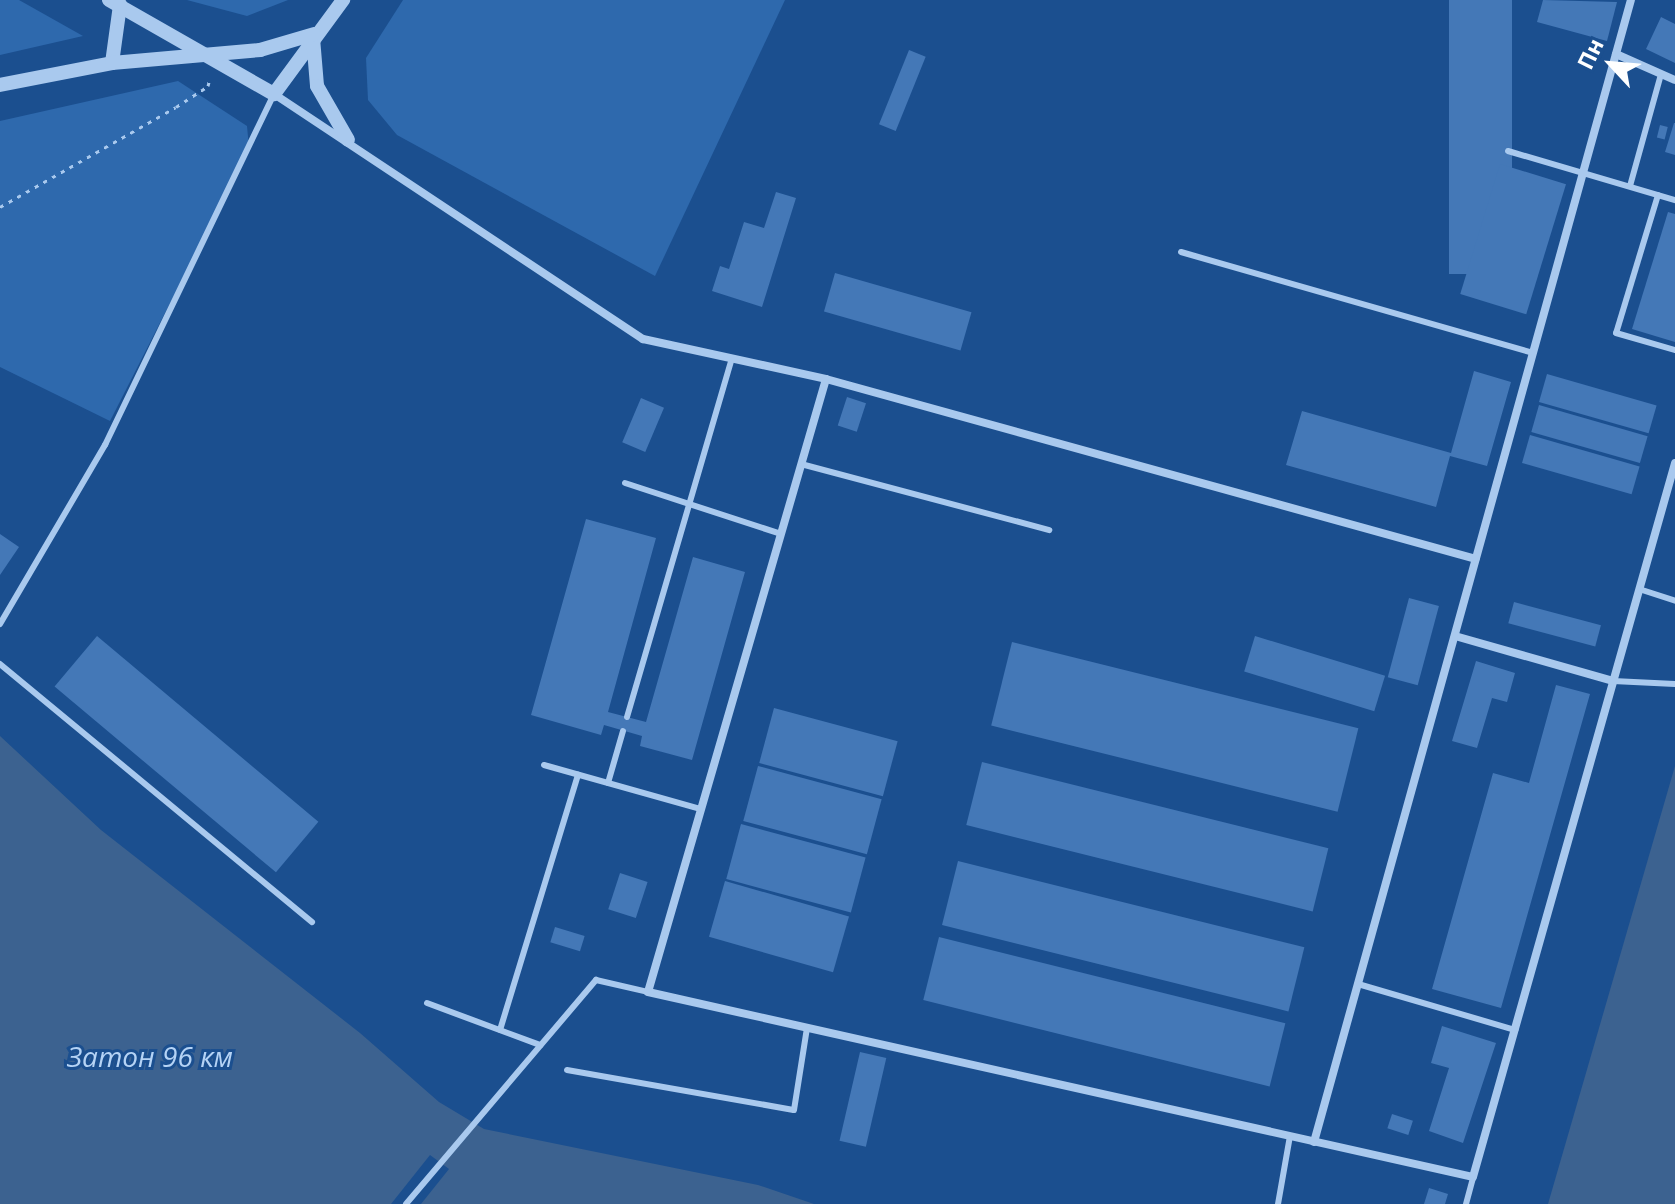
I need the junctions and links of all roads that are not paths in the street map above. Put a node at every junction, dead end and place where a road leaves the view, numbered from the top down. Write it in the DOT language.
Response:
graph roads {
  1 [pos="343,0"];
  2 [pos="1631,0"];
  3 [pos="114,2"];
  4 [pos="314,34"];
  5 [pos="1616,54"];
  6 [pos="215,57"];
  7 [pos="112,63"];
  8 [pos="1661,74"];
  9 [pos="1675,80"];
  10 [pos="0,85"];
  11 [pos="274,94"];
  12 [pos="348,140"];
  13 [pos="1508,151"];
  14 [pos="1583,172"];
  15 [pos="1630,186"];
  16 [pos="1658,195"];
  17 [pos="1675,200"];
  18 [pos="1181,252"];
  19 [pos="1675,350"];
  20 [pos="1533,353"];
  21 [pos="732,359"];
  22 [pos="826,379"];
  23 [pos="1675,463"];
  24 [pos="801,464"];
  25 [pos="625,483"];
  26 [pos="691,504"];
  27 [pos="1049,530"];
  28 [pos="781,534"];
  29 [pos="1476,559"];
  30 [pos="1639,589"];
  31 [pos="1675,601"];
  32 [pos="0,624"];
  33 [pos="1455,636"];
  34 [pos="0,664"];
  35 [pos="1613,681"];
  36 [pos="1675,684"];
  37 [pos="627,717"];
  38 [pos="623,731"];
  39 [pos="544,765"];
  40 [pos="578,775"];
  41 [pos="608,783"];
  42 [pos="701,809"];
  43 [pos="312,922"];
  44 [pos="1358,984"];
  45 [pos="648,992"];
  46 [pos="427,1003"];
  47 [pos="807,1028"];
  48 [pos="500,1030"];
  49 [pos="1515,1030"];
  50 [pos="540,1045"];
  51 [pos="567,1070"];
  52 [pos="1290,1136"];
  53 [pos="1314,1142"];
  54 [pos="1473,1177"];
  55 [pos="406,1204"];
  56 [pos="1278,1204"];
  57 [pos="1466,1204"];
  1 -- 4 [label="street"];
  2 -- 5 [label="street"];
  3 -- 6 [label="street"];
  3 -- 7 [label="street"];
  4 -- 6 [label="street"];
  4 -- 11 [label="street"];
  4 -- 12 [label="street"];
  5 -- 8 [label="street"];
  5 -- 14 [label="street"];
  6 -- 7 [label="street"];
  6 -- 11 [label="street"];
  7 -- 10 [label="street"];
  8 -- 9 [label="street"];
  8 -- 15 [label="lane"];
  11 -- 12 [label="street"];
  11 -- 32 [label="lane"];
  12 -- 21 [label="street"];
  13 -- 14 [label="lane"];
  14 -- 15 [label="lane"];
  14 -- 20 [label="street"];
  15 -- 16 [label="lane"];
  16 -- 17 [label="lane"];
  16 -- 19 [label="lane"];
  18 -- 20 [label="lane"];
  20 -- 29 [label="street"];
  21 -- 22 [label="street"];
  21 -- 26 [label="lane"];
  22 -- 24 [label="street"];
  22 -- 29 [label="street"];
  23 -- 30 [label="street"];
  24 -- 27 [label="lane"];
  24 -- 28 [label="street"];
  25 -- 26 [label="lane"];
  26 -- 28 [label="lane"];
  26 -- 37 [label="lane"];
  28 -- 42 [label="street"];
  29 -- 33 [label="street"];
  30 -- 31 [label="lane"];
  30 -- 35 [label="street"];
  33 -- 35 [label="street"];
  33 -- 44 [label="street"];
  34 -- 43 [label="lane"];
  35 -- 36 [label="lane"];
  35 -- 49 [label="street"];
  38 -- 41 [label="lane"];
  39 -- 40 [label="lane"];
  40 -- 41 [label="lane"];
  40 -- 48 [label="lane"];
  41 -- 42 [label="lane"];
  42 -- 45 [label="street"];
  44 -- 49 [label="lane"];
  44 -- 53 [label="street"];
  45 -- 47 [label="street"];
  45 -- 50 [label="lane"];
  46 -- 48 [label="lane"];
  47 -- 51 [label="lane"];
  47 -- 52 [label="street"];
  48 -- 50 [label="lane"];
  49 -- 54 [label="street"];
  50 -- 55 [label="lane"];
  52 -- 53 [label="street"];
  52 -- 56 [label="lane"];
  53 -- 54 [label="street"];
  54 -- 57 [label="lane"];
}
